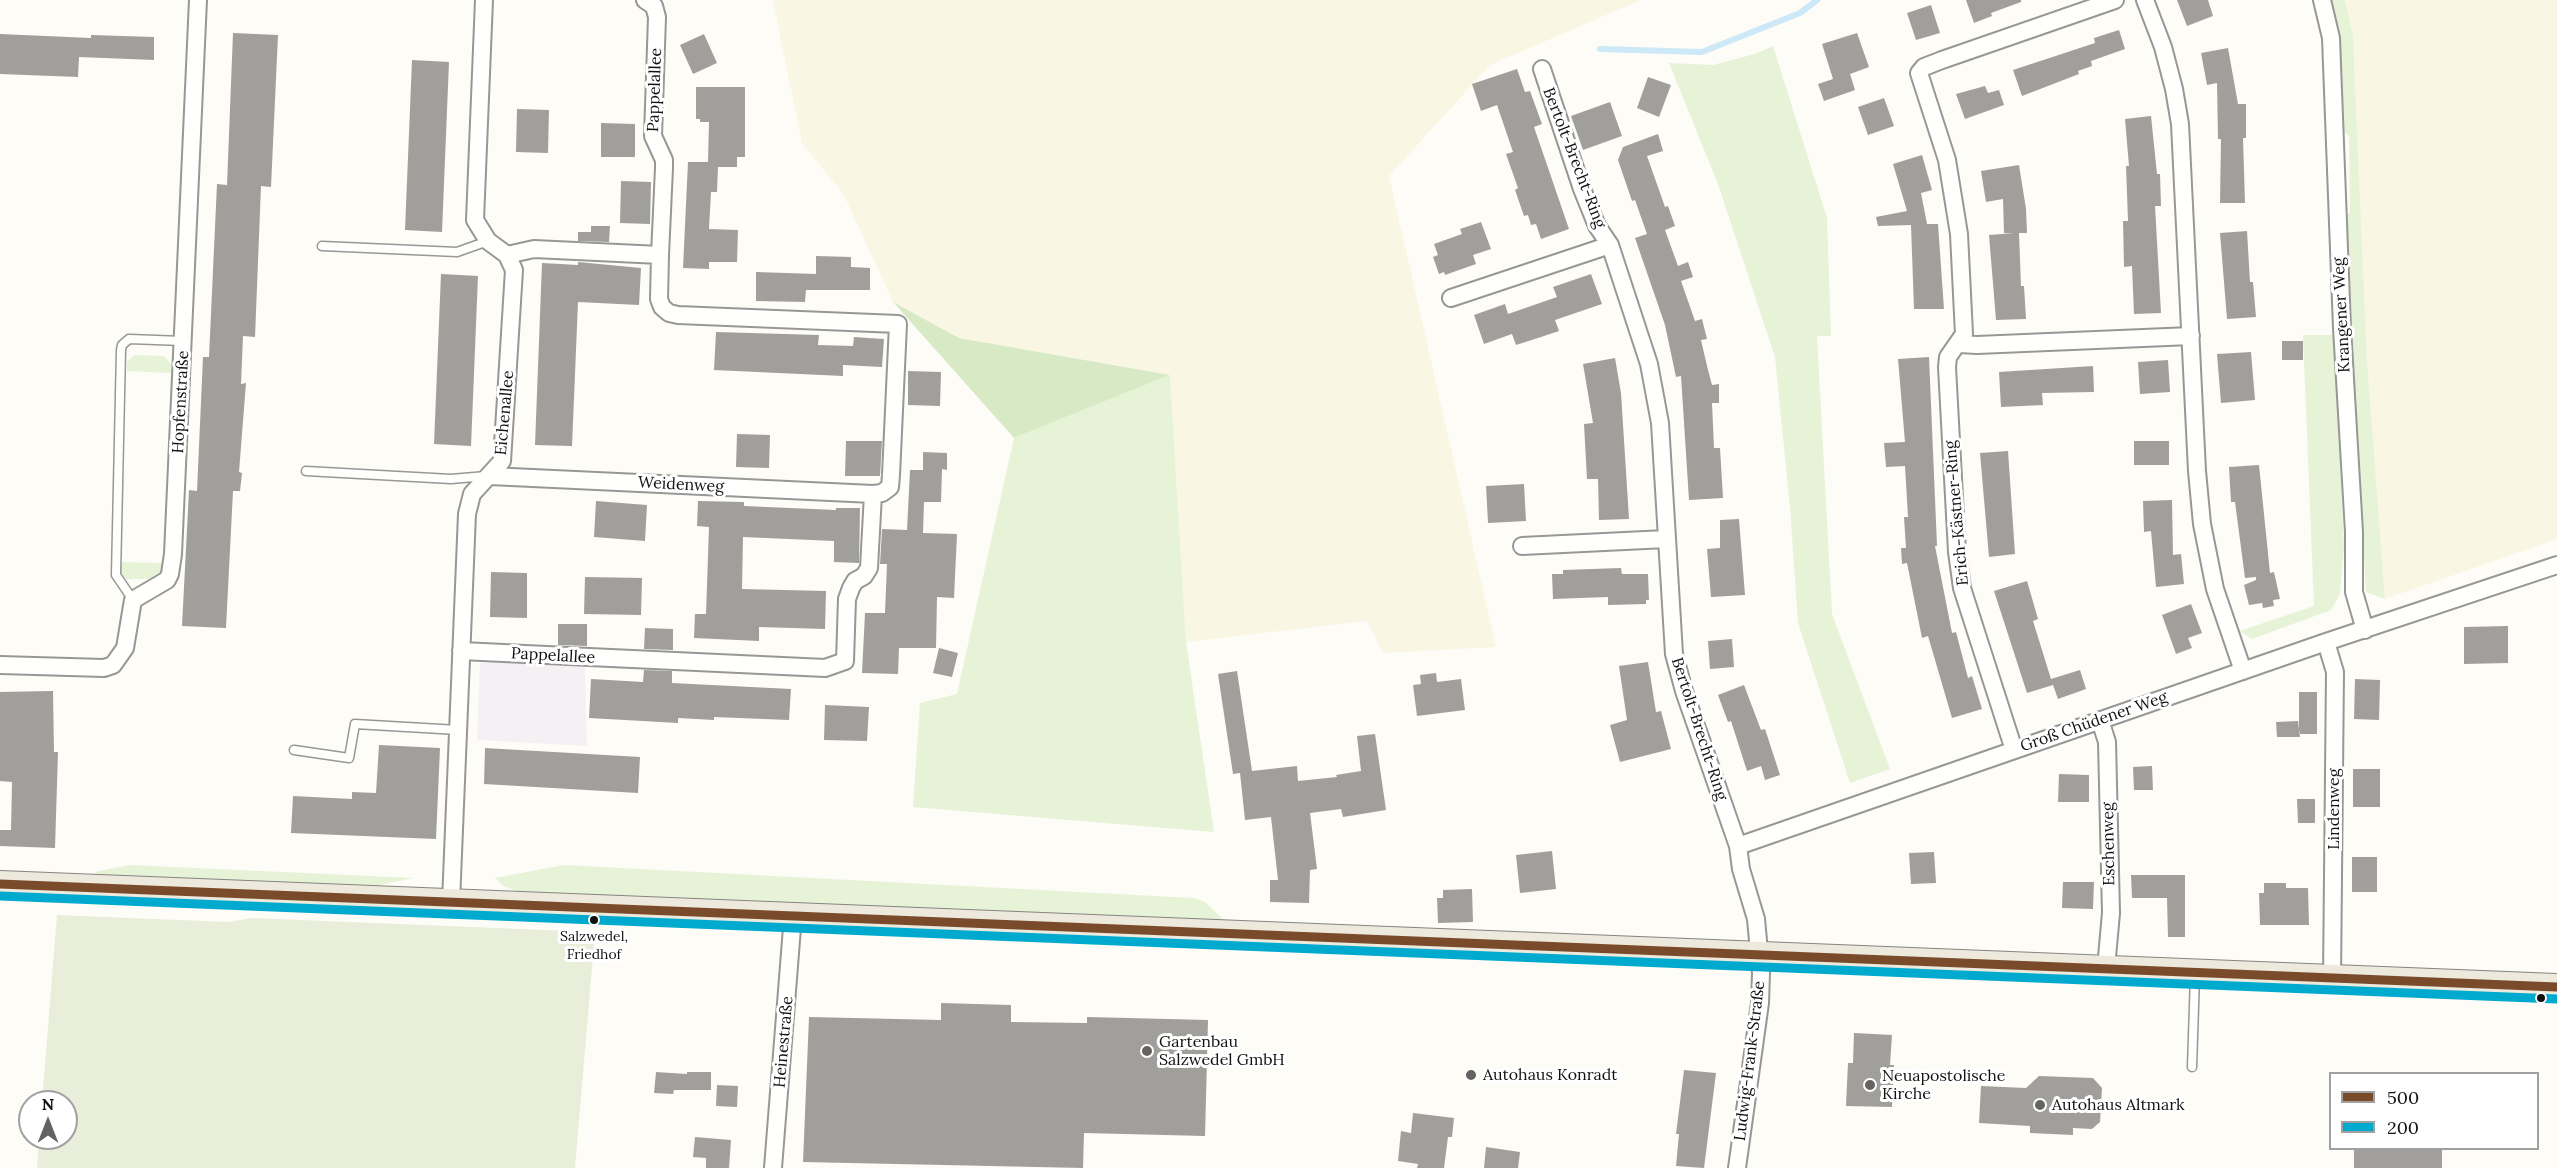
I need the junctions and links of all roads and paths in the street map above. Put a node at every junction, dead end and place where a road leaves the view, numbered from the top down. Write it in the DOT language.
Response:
graph roads {
  1 [pos="198,0"];
  2 [pos="484,0"];
  3 [pos="645,0"];
  4 [pos="2115,0"];
  5 [pos="2145,0"];
  6 [pos="2322,0"];
  7 [pos="1542,69"];
  8 [pos="488,241"];
  9 [pos="1610,245"];
  10 [pos="322,246"];
  11 [pos="507,255"];
  12 [pos="660,255"];
  13 [pos="1451,298"];
  14 [pos="2191,336"];
  15 [pos="183,341"];
  16 [pos="1959,344"];
  17 [pos="306,471"];
  18 [pos="490,476"];
  19 [pos="873,494"];
  20 [pos="1666,539"];
  21 [pos="1522,546"];
  22 [pos="2557,565"];
  23 [pos="133,600"];
  24 [pos="2365,630"];
  25 [pos="2326,642"];
  26 [pos="461,651"];
  27 [pos="0,665"];
  28 [pos="2243,671"];
  29 [pos="2100,720"];
  30 [pos="458,730"];
  31 [pos="294,750"];
  32 [pos="2014,750"];
  33 [pos="1738,846"];
  34 [pos="0,884"];
  35 [pos="451,902"];
  36 [pos="793,915"];
  37 [pos="1760,955"];
  38 [pos="2106,968"];
  39 [pos="2195,972"];
  40 [pos="2332,978"];
  41 [pos="2557,987"];
  42 [pos="2192,1067"];
  43 [pos="773,1168"];
  44 [pos="1737,1168"];
  1 -- 15 [label="street, Hopfenstraße"];
  2 -- 8 [label="street"];
  3 -- 12 [label="street, Pappelallee"];
  4 -- 16 [label="street, Erich-Kästner-Ring"];
  5 -- 14 [label="street"];
  6 -- 24 [label="street, Krangener Weg"];
  7 -- 9 [label="street, Bertolt-Brecht-Ring"];
  8 -- 10 [label="lane"];
  8 -- 11 [label="street"];
  9 -- 13 [label="street, Bertolt-Brecht-Ring"];
  9 -- 20 [label="street, Bertolt-Brecht-Ring"];
  11 -- 12 [label="street"];
  11 -- 18 [label="street, Eichenallee"];
  12 -- 19 [label="street, Pappelallee"];
  14 -- 16 [label="street"];
  14 -- 28 [label="street"];
  15 -- 23 [label="street, Hopfenstraße"];
  15 -- 23 [label="lane"];
  16 -- 32 [label="street, Erich-Kästner-Ring"];
  17 -- 18 [label="lane"];
  18 -- 19 [label="street, Weidenweg"];
  18 -- 26 [label="street, Eichenallee"];
  19 -- 26 [label="street, Pappelallee"];
  20 -- 21 [label="street"];
  20 -- 33 [label="street, Bertolt-Brecht-Ring"];
  22 -- 24 [label="street, Groß Chüdener Weg"];
  23 -- 27 [label="street"];
  24 -- 25 [label="street, Groß Chüdener Weg"];
  25 -- 28 [label="street, Groß Chüdener Weg"];
  25 -- 40 [label="street, Lindenweg"];
  26 -- 30 [label="street, Eichenallee"];
  28 -- 29 [label="street, Groß Chüdener Weg"];
  29 -- 32 [label="street, Groß Chüdener Weg"];
  29 -- 38 [label="street, Eschenweg"];
  30 -- 31 [label="lane"];
  30 -- 35 [label="street, Eichenallee"];
  32 -- 33 [label="street, Groß Chüdener Weg"];
  33 -- 37 [label="street"];
  34 -- 35 [label="main road"];
  35 -- 36 [label="main road"];
  36 -- 37 [label="main road"];
  36 -- 43 [label="street, Heinestraße"];
  37 -- 38 [label="main road"];
  37 -- 44 [label="street, Ludwig-Frank-Straße"];
  38 -- 39 [label="main road"];
  39 -- 40 [label="main road"];
  39 -- 42 [label="lane"];
  40 -- 41 [label="main road"];
}
